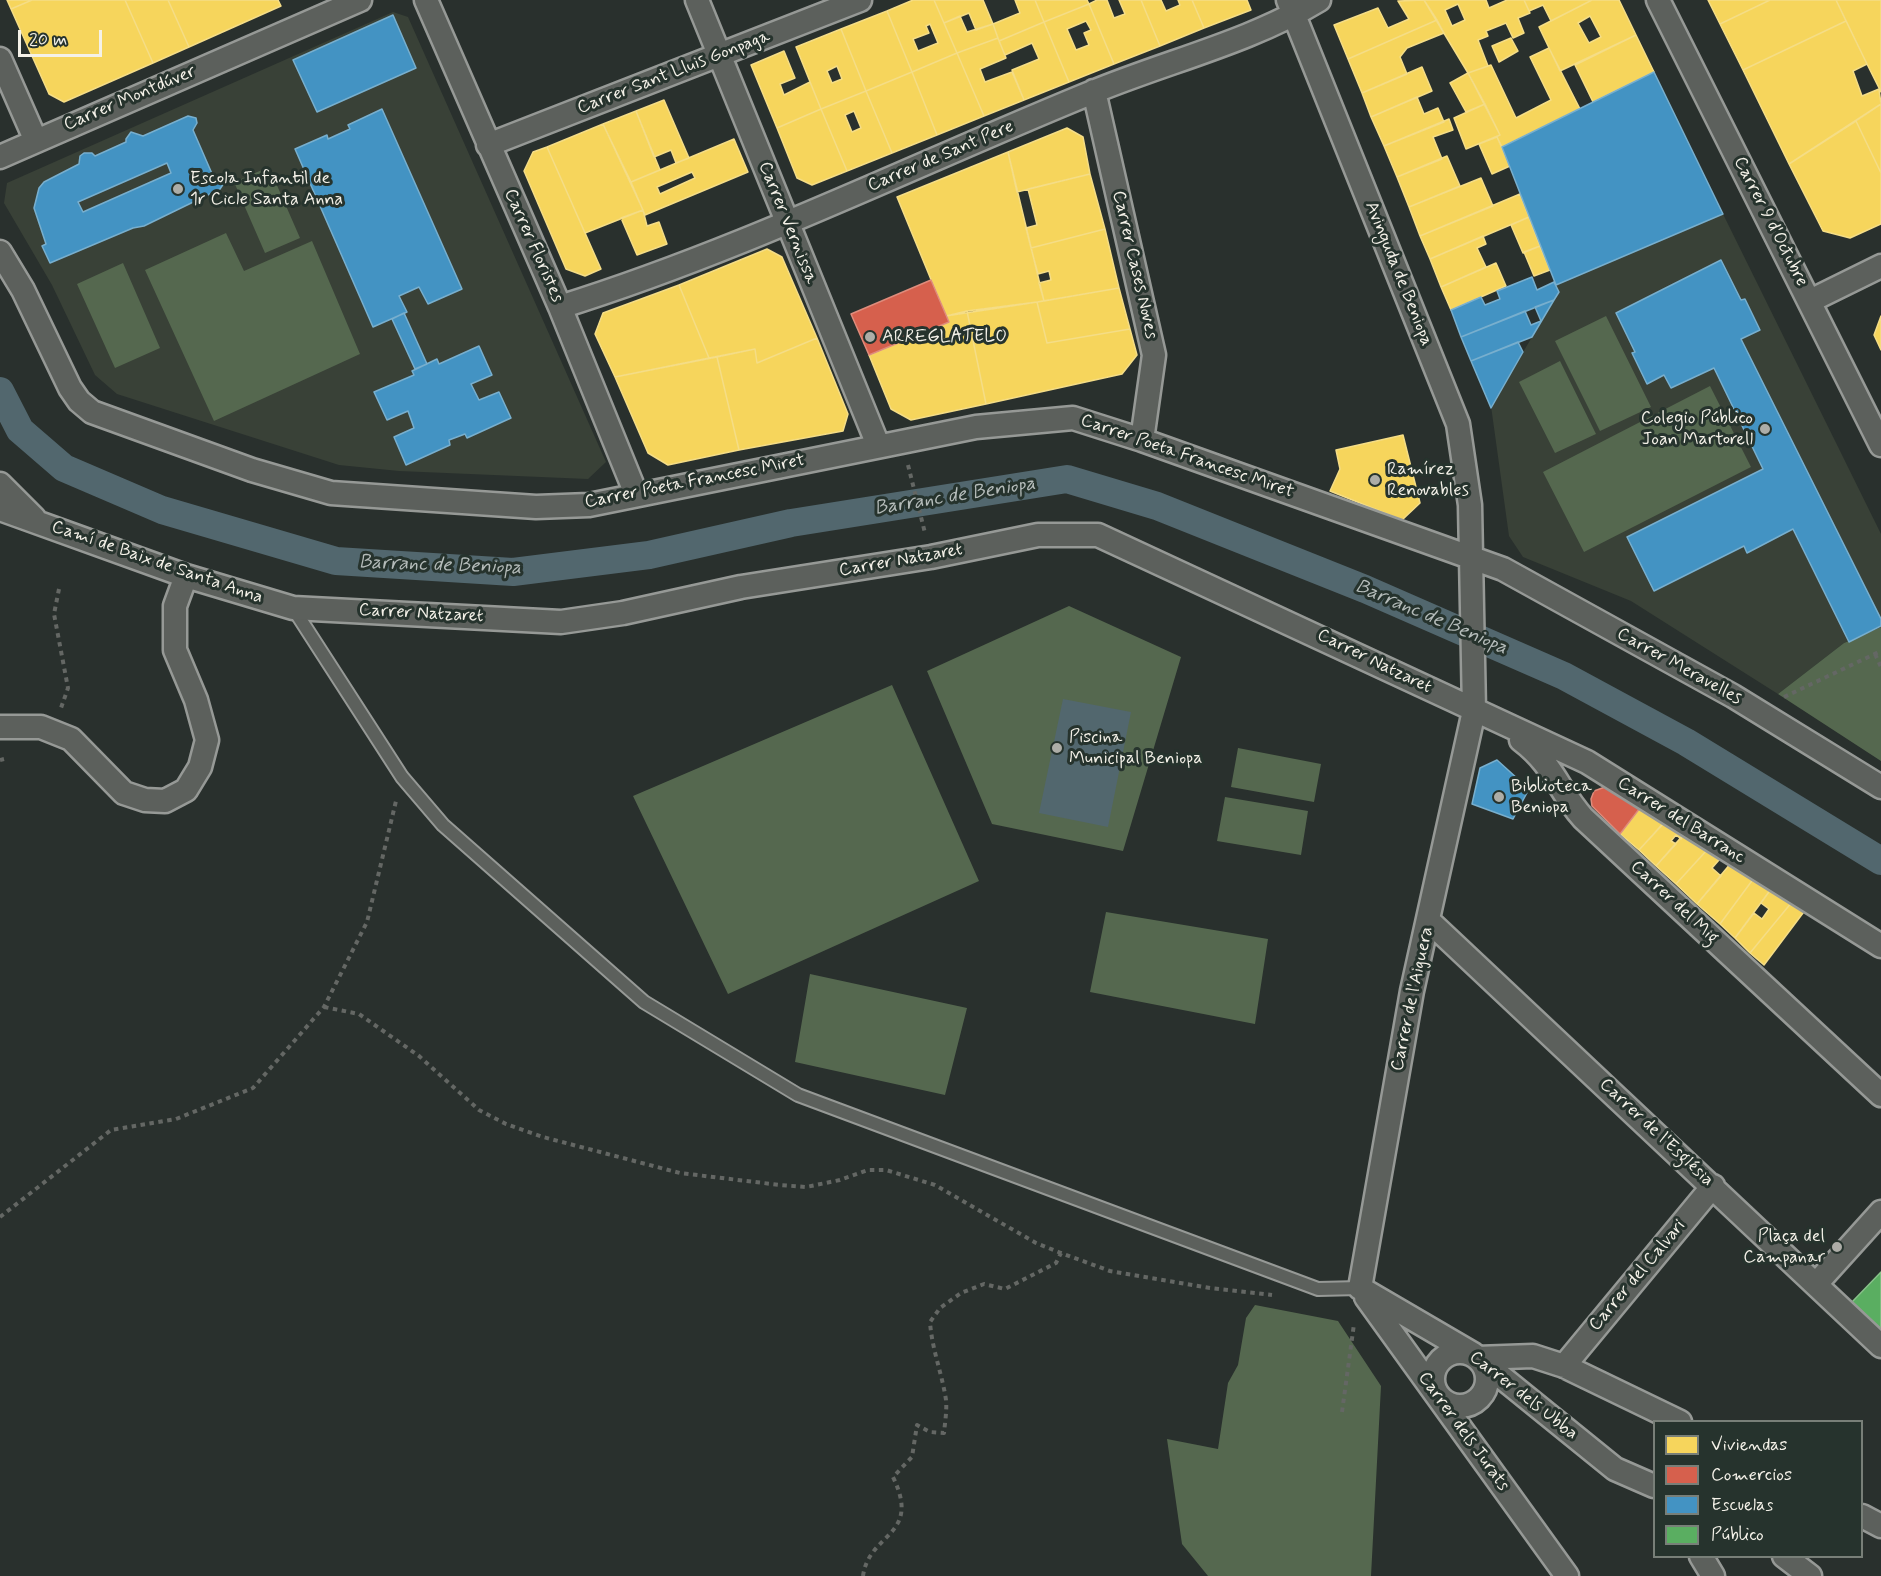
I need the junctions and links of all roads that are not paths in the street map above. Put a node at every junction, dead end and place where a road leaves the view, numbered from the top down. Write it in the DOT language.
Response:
graph roads {
  1 [pos="360,0"];
  2 [pos="426,0"];
  3 [pos="697,0"];
  4 [pos="860,0"];
  5 [pos="1319,0"];
  6 [pos="1658,0"];
  7 [pos="1291,8"];
  8 [pos="719,57"];
  9 [pos="0,59"];
  10 [pos="1094,91"];
  11 [pos="36,141"];
  12 [pos="488,145"];
  13 [pos="0,157"];
  14 [pos="786,224"];
  15 [pos="0,252"];
  16 [pos="1881,266"];
  17 [pos="1810,301"];
  18 [pos="560,307"];
  19 [pos="1142,440"];
  20 [pos="878,445"];
  21 [pos="1881,445"];
  22 [pos="0,484"];
  23 [pos="636,494"];
  24 [pos="0,509"];
  25 [pos="39,523"];
  26 [pos="1471,557"];
  27 [pos="186,576"];
  28 [pos="292,608"];
  29 [pos="1474,711"];
  30 [pos="0,727"];
  31 [pos="1881,787"];
  32 [pos="1429,921"];
  33 [pos="1881,946"];
  34 [pos="1881,1095"];
  35 [pos="1713,1186"];
  36 [pos="1881,1212"];
  37 [pos="1817,1284"];
  38 [pos="1360,1288"];
  39 [pos="1881,1346"];
  40 [pos="1477,1358"];
  41 [pos="1564,1366"];
  42 [pos="1437,1396"];
  43 [pos="1676,1420"];
  44 [pos="1653,1486"];
  45 [pos="1863,1517"];
  46 [pos="1881,1526"];
  47 [pos="1702,1558"];
  48 [pos="1785,1558"];
  49 [pos="1567,1576"];
  50 [pos="1713,1576"];
  51 [pos="1810,1576"];
  1 -- 11 [label="street, Carrer Montdúver"];
  2 -- 12 [label="street, Carrer Floristes"];
  3 -- 8 [label="street, Carrer Vernissa"];
  4 -- 8 [label="street, Carrer Sant Lluis Gonpaga"];
  5 -- 7 [label="street, Carrer de Sant Pere"];
  6 -- 17 [label="street, Carrer 9 d'Octubre"];
  7 -- 10 [label="street, Carrer de Sant Pere"];
  7 -- 26 [label="street, Avinguda de Beniopa"];
  8 -- 12 [label="street, Carrer Sant Lluis Gonpaga"];
  8 -- 14 [label="street, Carrer Vernissa"];
  9 -- 11 [label="street"];
  10 -- 14 [label="street, Carrer de Sant Pere"];
  10 -- 19 [label="street, Carrer Cases Noves"];
  11 -- 13 [label="street, Carrer Montdúver"];
  12 -- 18 [label="street, Carrer Floristes"];
  14 -- 18 [label="street, Carrer de Sant Pere"];
  14 -- 20 [label="street, Carrer Vernissa"];
  15 -- 23 [label="street, Carrer Poeta Francesc Miret"];
  16 -- 17 [label="street"];
  17 -- 21 [label="street, Carrer 9 d'Octubre"];
  18 -- 23 [label="street, Carrer Floristes"];
  19 -- 20 [label="street, Carrer Poeta Francesc Miret"];
  19 -- 26 [label="street, Carrer Poeta Francesc Miret"];
  20 -- 23 [label="street, Carrer Poeta Francesc Miret"];
  22 -- 25 [label="street, Camí de Baix de Santa Anna"];
  24 -- 25 [label="street"];
  25 -- 27 [label="street, Camí de Baix de Santa Anna"];
  26 -- 29 [label="street, Avinguda de Beniopa"];
  26 -- 31 [label="street, Carrer Meravelles"];
  27 -- 28 [label="street, Camí de Baix de Santa Anna"];
  27 -- 30 [label="street"];
  28 -- 29 [label="street, Carrer Natzaret"];
  28 -- 38 [label="lane"];
  29 -- 32 [label="street, Carrer de l'Aiguera"];
  29 -- 33 [label="street, Carrer del Barranc"];
  29 -- 34 [label="street, Carrer del Mig"];
  32 -- 35 [label="street, Carrer de l'Església"];
  32 -- 38 [label="street, Carrer de l'Aiguera"];
  35 -- 37 [label="street, Carrer de l'Església"];
  35 -- 41 [label="street, Carrer del Calvari"];
  36 -- 37 [label="street"];
  37 -- 39 [label="street, Carrer de l'Església"];
  38 -- 40 [label="street, Carrer dels Ubba"];
  38 -- 42 [label="street, Carrer dels Jurats"];
  40 -- 41 [label="street"];
  40 -- 42 [label="street"];
  40 -- 42 [label="street"];
  40 -- 44 [label="street, Carrer dels Ubba"];
  41 -- 43 [label="street"];
  42 -- 49 [label="street, Carrer dels Jurats"];
  45 -- 46 [label="street"];
  47 -- 50 [label="street"];
  48 -- 51 [label="street"];
}
